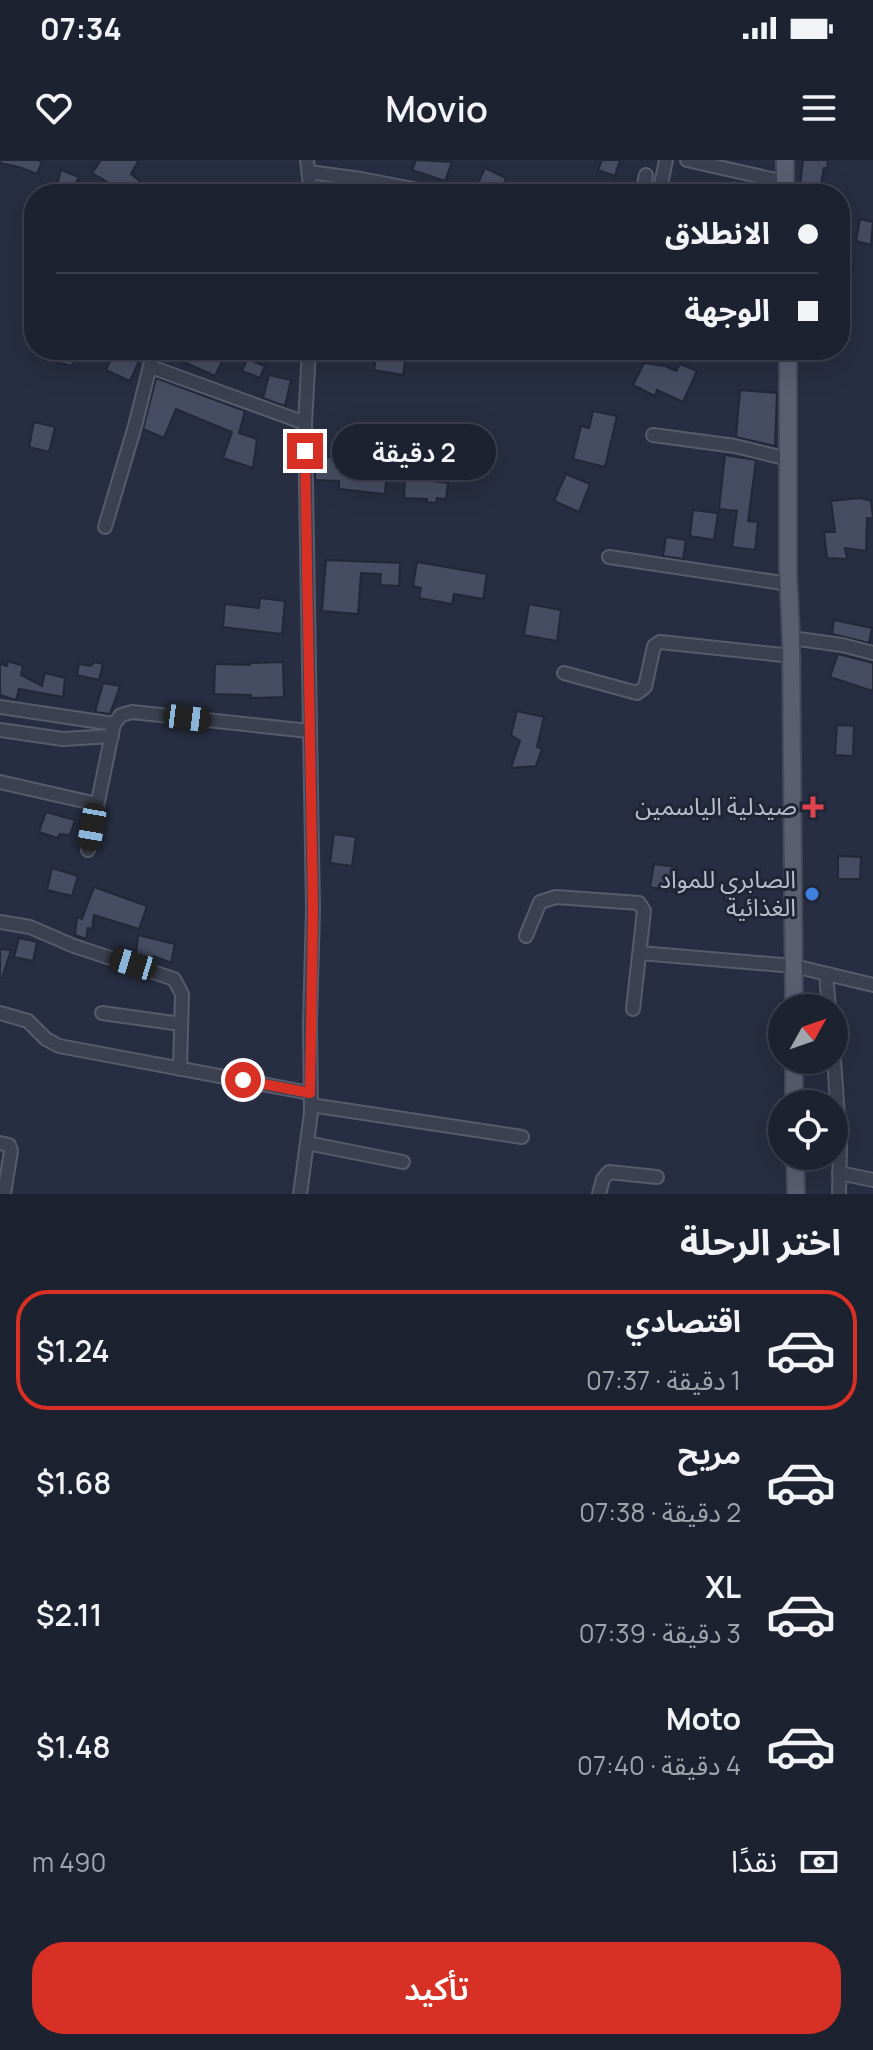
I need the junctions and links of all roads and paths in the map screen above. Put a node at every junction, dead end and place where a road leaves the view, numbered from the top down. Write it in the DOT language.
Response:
graph roads {
  1 [pos="666,160"];
  2 [pos="687,160"];
  3 [pos="785,160"];
  4 [pos="308,166"];
  5 [pos="646,175"];
  6 [pos="387,184"];
  7 [pos="644,184"];
  8 [pos="661,184"];
  9 [pos="771,184"];
  10 [pos="785,184"];
  11 [pos="152,360"];
  12 [pos="308,360"];
  13 [pos="788,360"];
  14 [pos="151,367"];
  15 [pos="305,423"];
  16 [pos="653,435"];
  17 [pos="788,459"];
  18 [pos="105,527"];
  19 [pos="609,557"];
  20 [pos="789,584"];
  21 [pos="791,638"];
  22 [pos="873,653"];
  23 [pos="792,656"];
  24 [pos="564,673"];
  25 [pos="0,707"];
  26 [pos="0,730"];
  27 [pos="113,730"];
  28 [pos="309,731"];
  29 [pos="0,782"];
  30 [pos="97,804"];
  31 [pos="88,850"];
  32 [pos="0,922"];
  33 [pos="526,936"];
  34 [pos="640,953"];
  35 [pos="794,966"];
  36 [pos="826,974"];
  37 [pos="873,985"];
  38 [pos="794,994"];
  39 [pos="828,994"];
  40 [pos="633,1009"];
  41 [pos="0,1013"];
  42 [pos="102,1013"];
  43 [pos="181,1024"];
  44 [pos="180,1069"];
  45 [pos="835,1074"];
  46 [pos="310,1099"];
  47 [pos="522,1137"];
  48 [pos="0,1143"];
  49 [pos="307,1143"];
  50 [pos="403,1162"];
  51 [pos="795,1170"];
  52 [pos="839,1173"];
  53 [pos="657,1177"];
  54 [pos="873,1180"];
  55 [pos="4,1194"];
  56 [pos="300,1194"];
  57 [pos="599,1194"];
  58 [pos="796,1194"];
  59 [pos="839,1194"];
  1 -- 8 [label="street"];
  2 -- 9 [label="street"];
  3 -- 10 [label="main road"];
  4 -- 6 [label="street"];
  5 -- 7 [label="street"];
  11 -- 14 [label="street"];
  12 -- 15 [label="street"];
  13 -- 17 [label="main road"];
  14 -- 15 [label="street"];
  14 -- 18 [label="street"];
  15 -- 28 [label="street"];
  16 -- 17 [label="street"];
  17 -- 20 [label="main road"];
  19 -- 20 [label="street"];
  20 -- 21 [label="main road"];
  21 -- 22 [label="street"];
  21 -- 23 [label="main road"];
  23 -- 24 [label="street"];
  23 -- 35 [label="main road"];
  25 -- 27 [label="street"];
  26 -- 27 [label="street"];
  27 -- 28 [label="street"];
  27 -- 30 [label="street"];
  28 -- 46 [label="street"];
  29 -- 30 [label="street"];
  30 -- 31 [label="street"];
  32 -- 43 [label="street"];
  33 -- 34 [label="street"];
  34 -- 35 [label="street"];
  34 -- 40 [label="street"];
  35 -- 36 [label="street"];
  35 -- 38 [label="main road"];
  36 -- 37 [label="street"];
  36 -- 39 [label="street"];
  41 -- 44 [label="street"];
  42 -- 43 [label="street"];
  43 -- 44 [label="street"];
  44 -- 46 [label="street"];
  45 -- 52 [label="street"];
  46 -- 47 [label="street"];
  46 -- 49 [label="street"];
  48 -- 55 [label="street"];
  49 -- 50 [label="street"];
  49 -- 56 [label="street"];
  51 -- 58 [label="main road"];
  52 -- 54 [label="street"];
  52 -- 59 [label="street"];
  53 -- 57 [label="street"];
}
